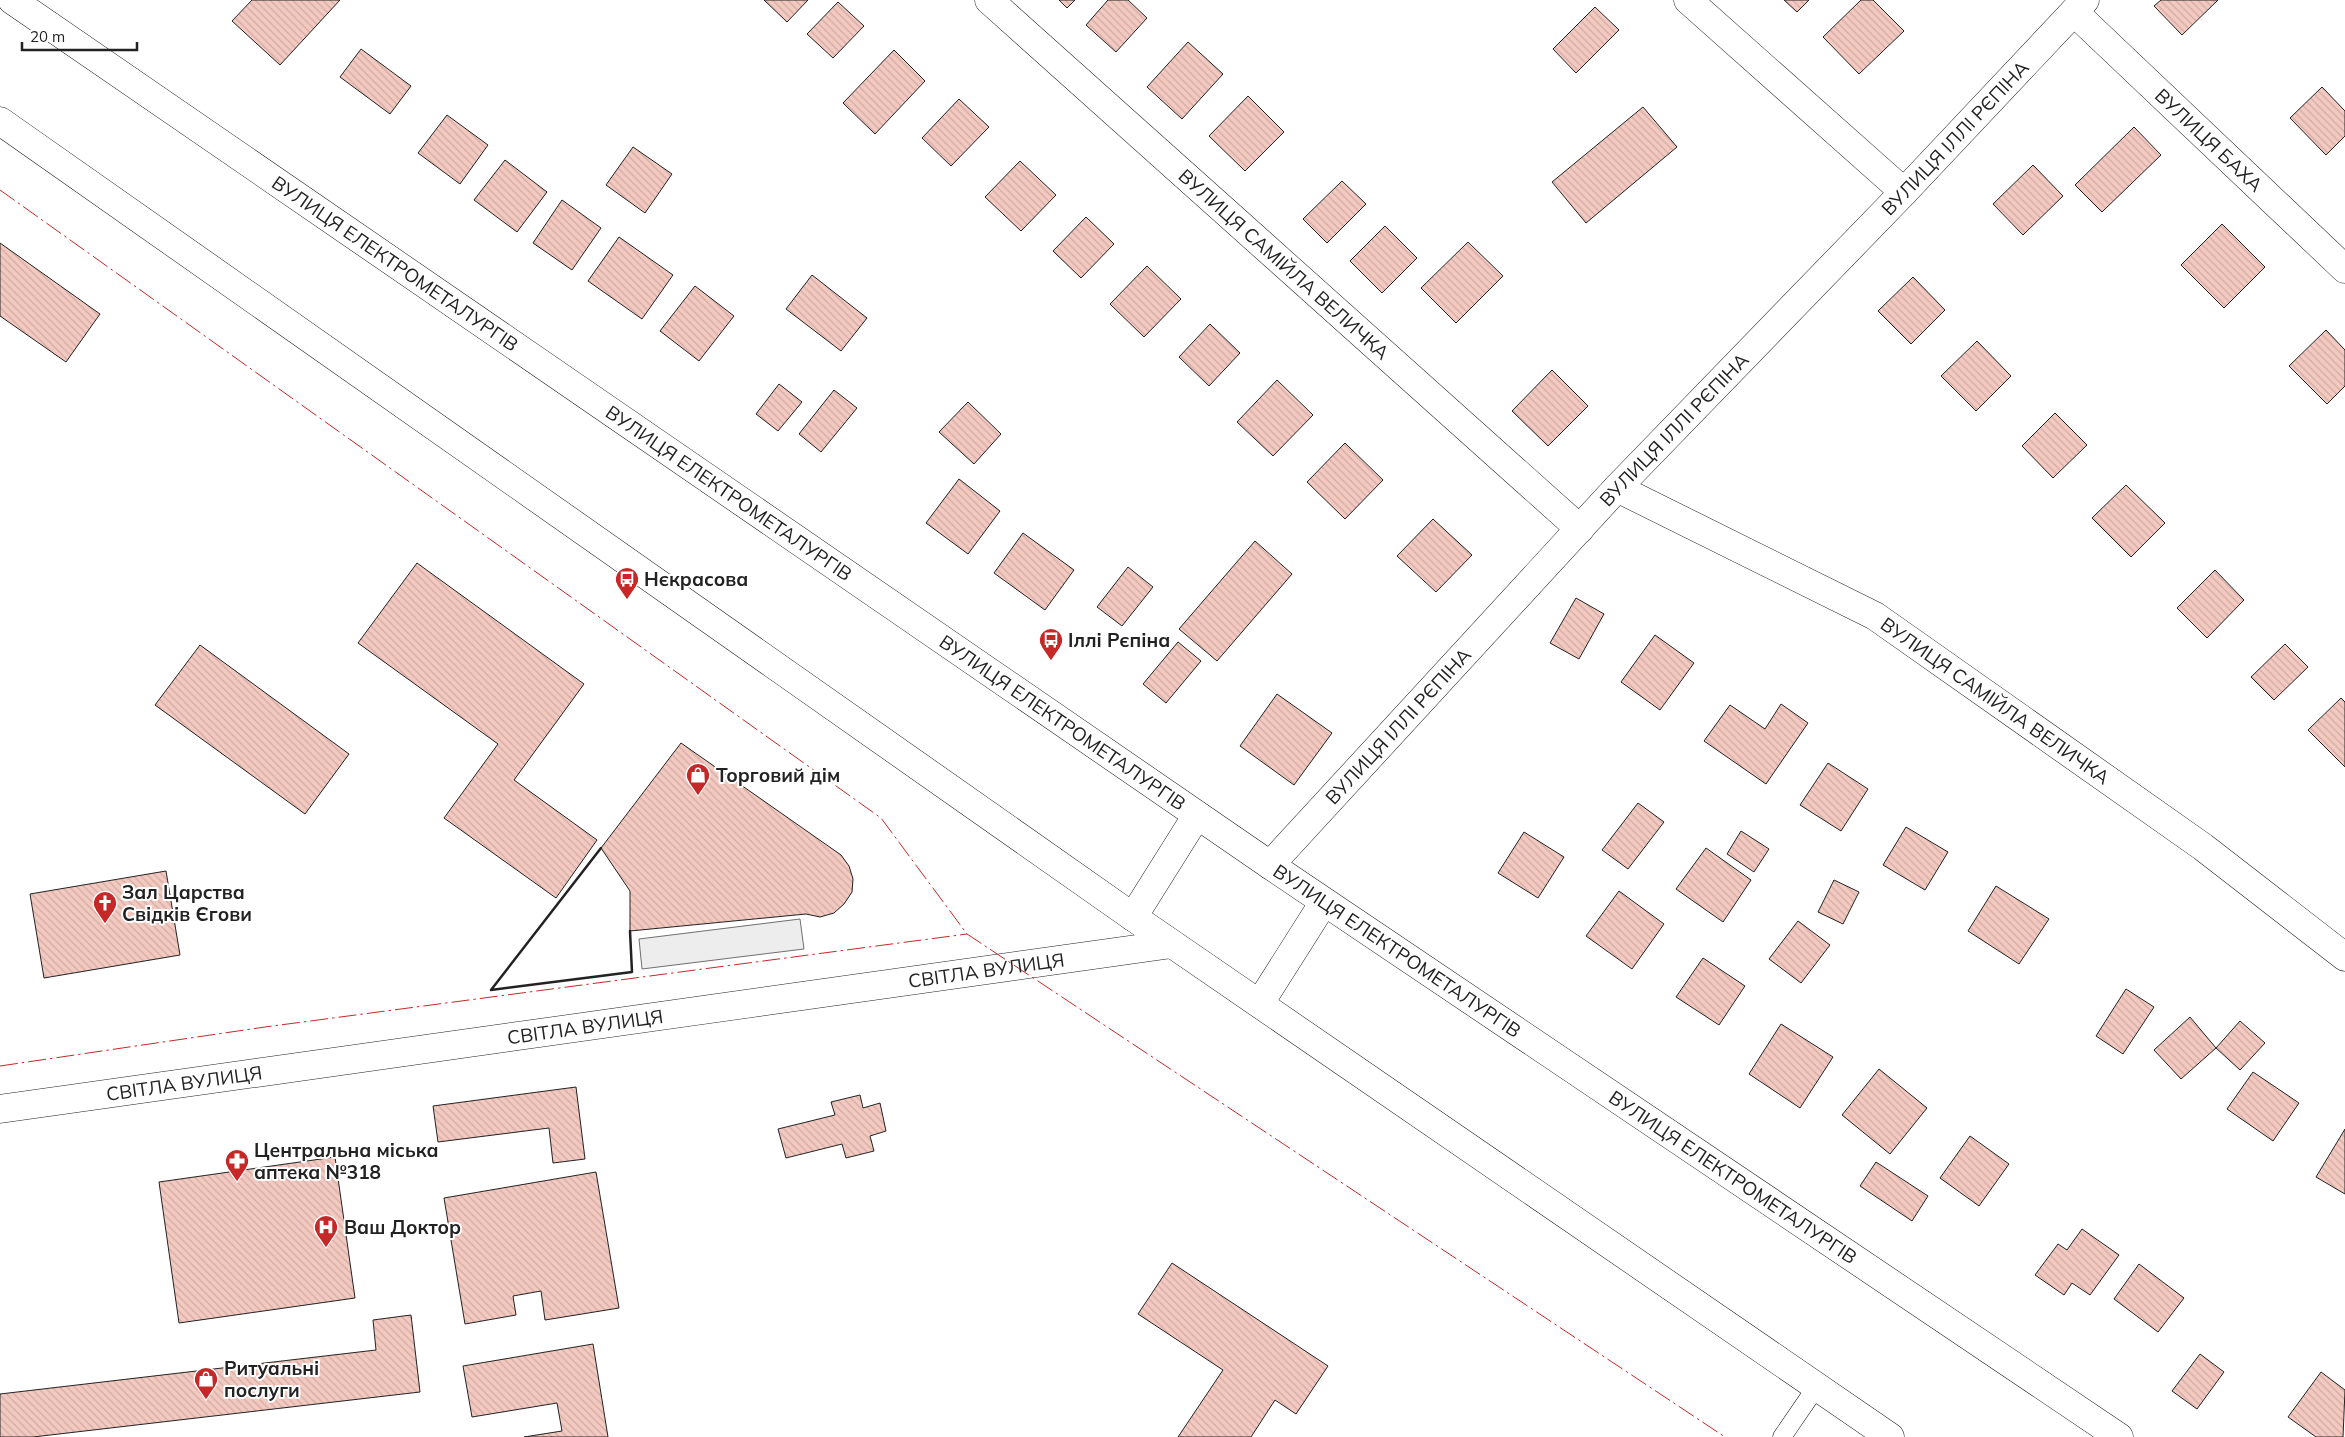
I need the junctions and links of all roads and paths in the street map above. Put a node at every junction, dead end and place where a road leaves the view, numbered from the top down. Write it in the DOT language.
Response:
graph roads {
  1 [pos="12,0"];
  2 [pos="989,0"];
  3 [pos="1688,0"];
  4 [pos="2080,6"];
  5 [pos="0,121"];
  6 [pos="1904,192"];
  7 [pos="2345,269"];
  8 [pos="1617,488"];
  9 [pos="1580,529"];
  10 [pos="1197,815"];
  11 [pos="1270,865"];
  12 [pos="1324,902"];
  13 [pos="1133,917"];
  14 [pos="1172,944"];
  15 [pos="2345,957"];
  16 [pos="1260,1003"];
  17 [pos="0,1109"];
  18 [pos="1816,1386"];
  19 [pos="1782,1437"];
  20 [pos="1890,1437"];
  21 [pos="2119,1437"];
  1 -- 10 [label="main road, ВУЛИЦЯ ЕЛЕКТРОМЕТАЛУРГІВ"];
  2 -- 9 [label="main road, ВУЛИЦЯ САМІЙЛА ВЕЛИЧКА"];
  3 -- 6 [label="main road"];
  4 -- 6 [label="main road, ВУЛИЦЯ ІЛЛІ РЄПІНА"];
  4 -- 7 [label="main road, ВУЛИЦЯ БАХА"];
  5 -- 13 [label="main road"];
  6 -- 8 [label="main road, ВУЛИЦЯ ІЛЛІ РЄПІНА"];
  8 -- 9 [label="main road, ВУЛИЦЯ ІЛЛІ РЄПІНА"];
  8 -- 15 [label="main road, ВУЛИЦЯ САМІЙЛА ВЕЛИЧКА"];
  9 -- 11 [label="main road, ВУЛИЦЯ ІЛЛІ РЄПІНА"];
  10 -- 11 [label="main road, ВУЛИЦЯ ЕЛЕКТРОМЕТАЛУРГІВ"];
  10 -- 13 [label="main road"];
  11 -- 12 [label="main road, ВУЛИЦЯ ЕЛЕКТРОМЕТАЛУРГІВ"];
  12 -- 16 [label="main road"];
  12 -- 21 [label="main road, ВУЛИЦЯ ЕЛЕКТРОМЕТАЛУРГІВ"];
  13 -- 14 [label="main road"];
  14 -- 16 [label="main road"];
  14 -- 17 [label="main road, СВІТЛА ВУЛИЦЯ"];
  16 -- 18 [label="main road"];
  18 -- 19 [label="lane"];
  18 -- 20 [label="main road"];
}
